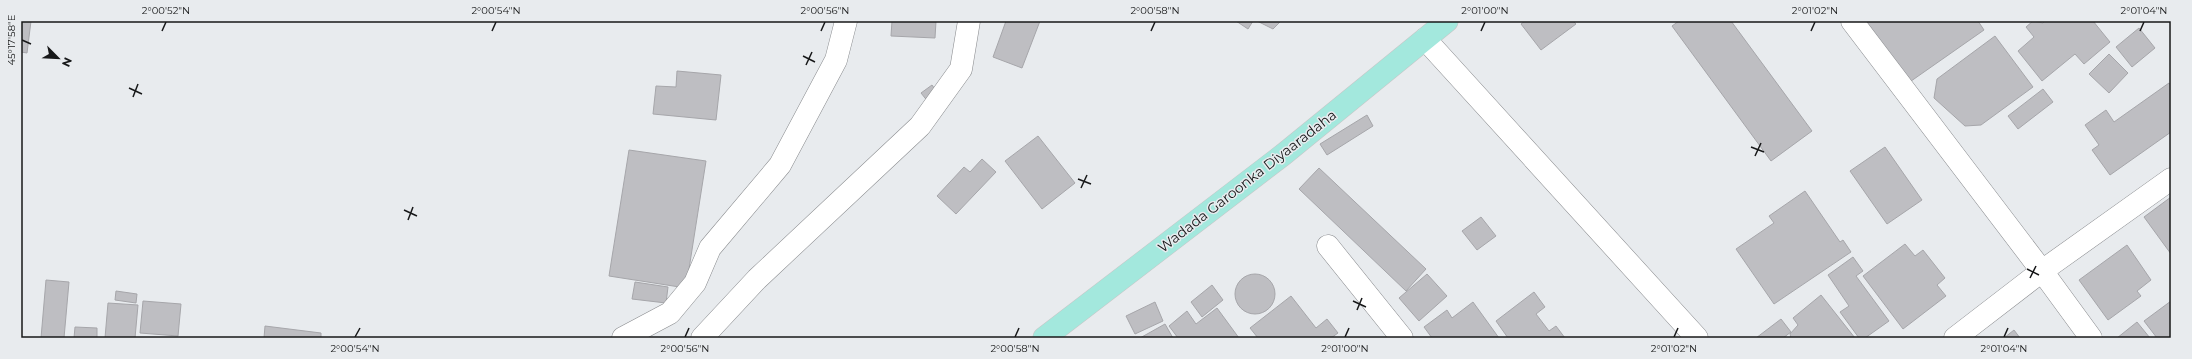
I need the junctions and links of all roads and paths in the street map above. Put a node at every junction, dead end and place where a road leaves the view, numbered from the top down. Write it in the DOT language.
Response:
graph roads {
  1 [pos="846,21"];
  2 [pos="969,21"];
  3 [pos="1447,21"];
  4 [pos="1852,21"];
  5 [pos="1425,39"];
  6 [pos="2171,179"];
  7 [pos="1328,246"];
  8 [pos="2042,271"];
  9 [pos="623,338"];
  10 [pos="702,338"];
  11 [pos="1044,338"];
  12 [pos="1402,338"];
  13 [pos="1697,338"];
  14 [pos="1955,338"];
  15 [pos="2091,338"];
  1 -- 9 [label="street"];
  2 -- 10 [label="street"];
  3 -- 5 [label="main road, Wadada Garoonka Diyaaradaha"];
  4 -- 8 [label="street"];
  5 -- 11 [label="main road, Wadada Garoonka Diyaaradaha"];
  5 -- 13 [label="street"];
  6 -- 8 [label="street"];
  7 -- 12 [label="street"];
  8 -- 14 [label="street"];
  8 -- 15 [label="street"];
}
